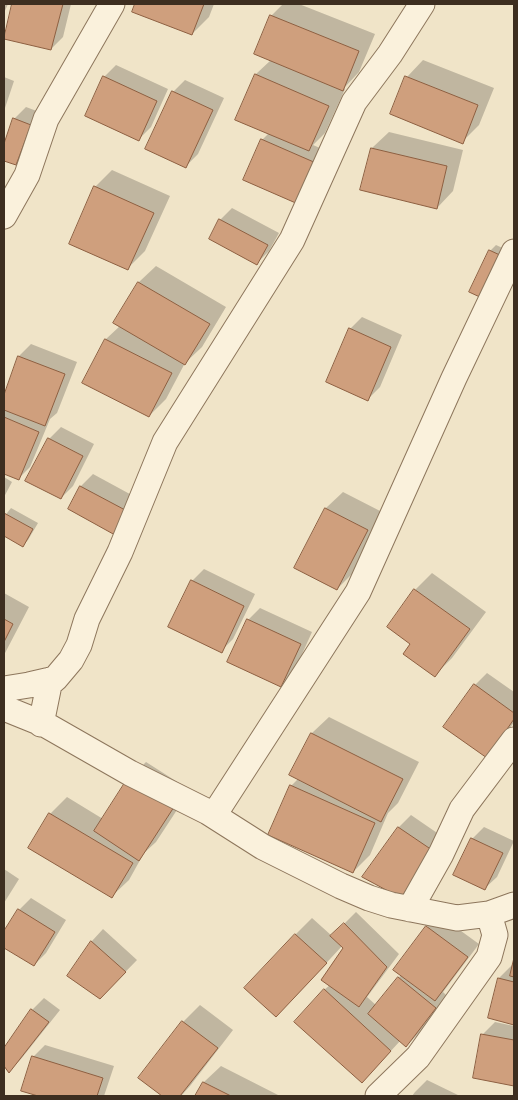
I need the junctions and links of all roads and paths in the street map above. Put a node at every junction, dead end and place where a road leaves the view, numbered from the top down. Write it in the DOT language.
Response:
graph roads {
  1 [pos="112,4"];
  2 [pos="422,4"];
  3 [pos="4,216"];
  4 [pos="514,252"];
  5 [pos="50,680"];
  6 [pos="4,689"];
  7 [pos="4,708"];
  8 [pos="41,724"];
  9 [pos="514,740"];
  10 [pos="214,815"];
  11 [pos="514,905"];
  12 [pos="410,909"];
  13 [pos="489,914"];
  14 [pos="378,1096"];
  1 -- 3 [label="street"];
  2 -- 5 [label="street"];
  4 -- 10 [label="street"];
  5 -- 6 [label="street"];
  5 -- 8 [label="street"];
  7 -- 8 [label="street"];
  8 -- 10 [label="street"];
  9 -- 12 [label="street"];
  10 -- 12 [label="street"];
  11 -- 13 [label="street"];
  12 -- 13 [label="street"];
  13 -- 14 [label="street"];
}
